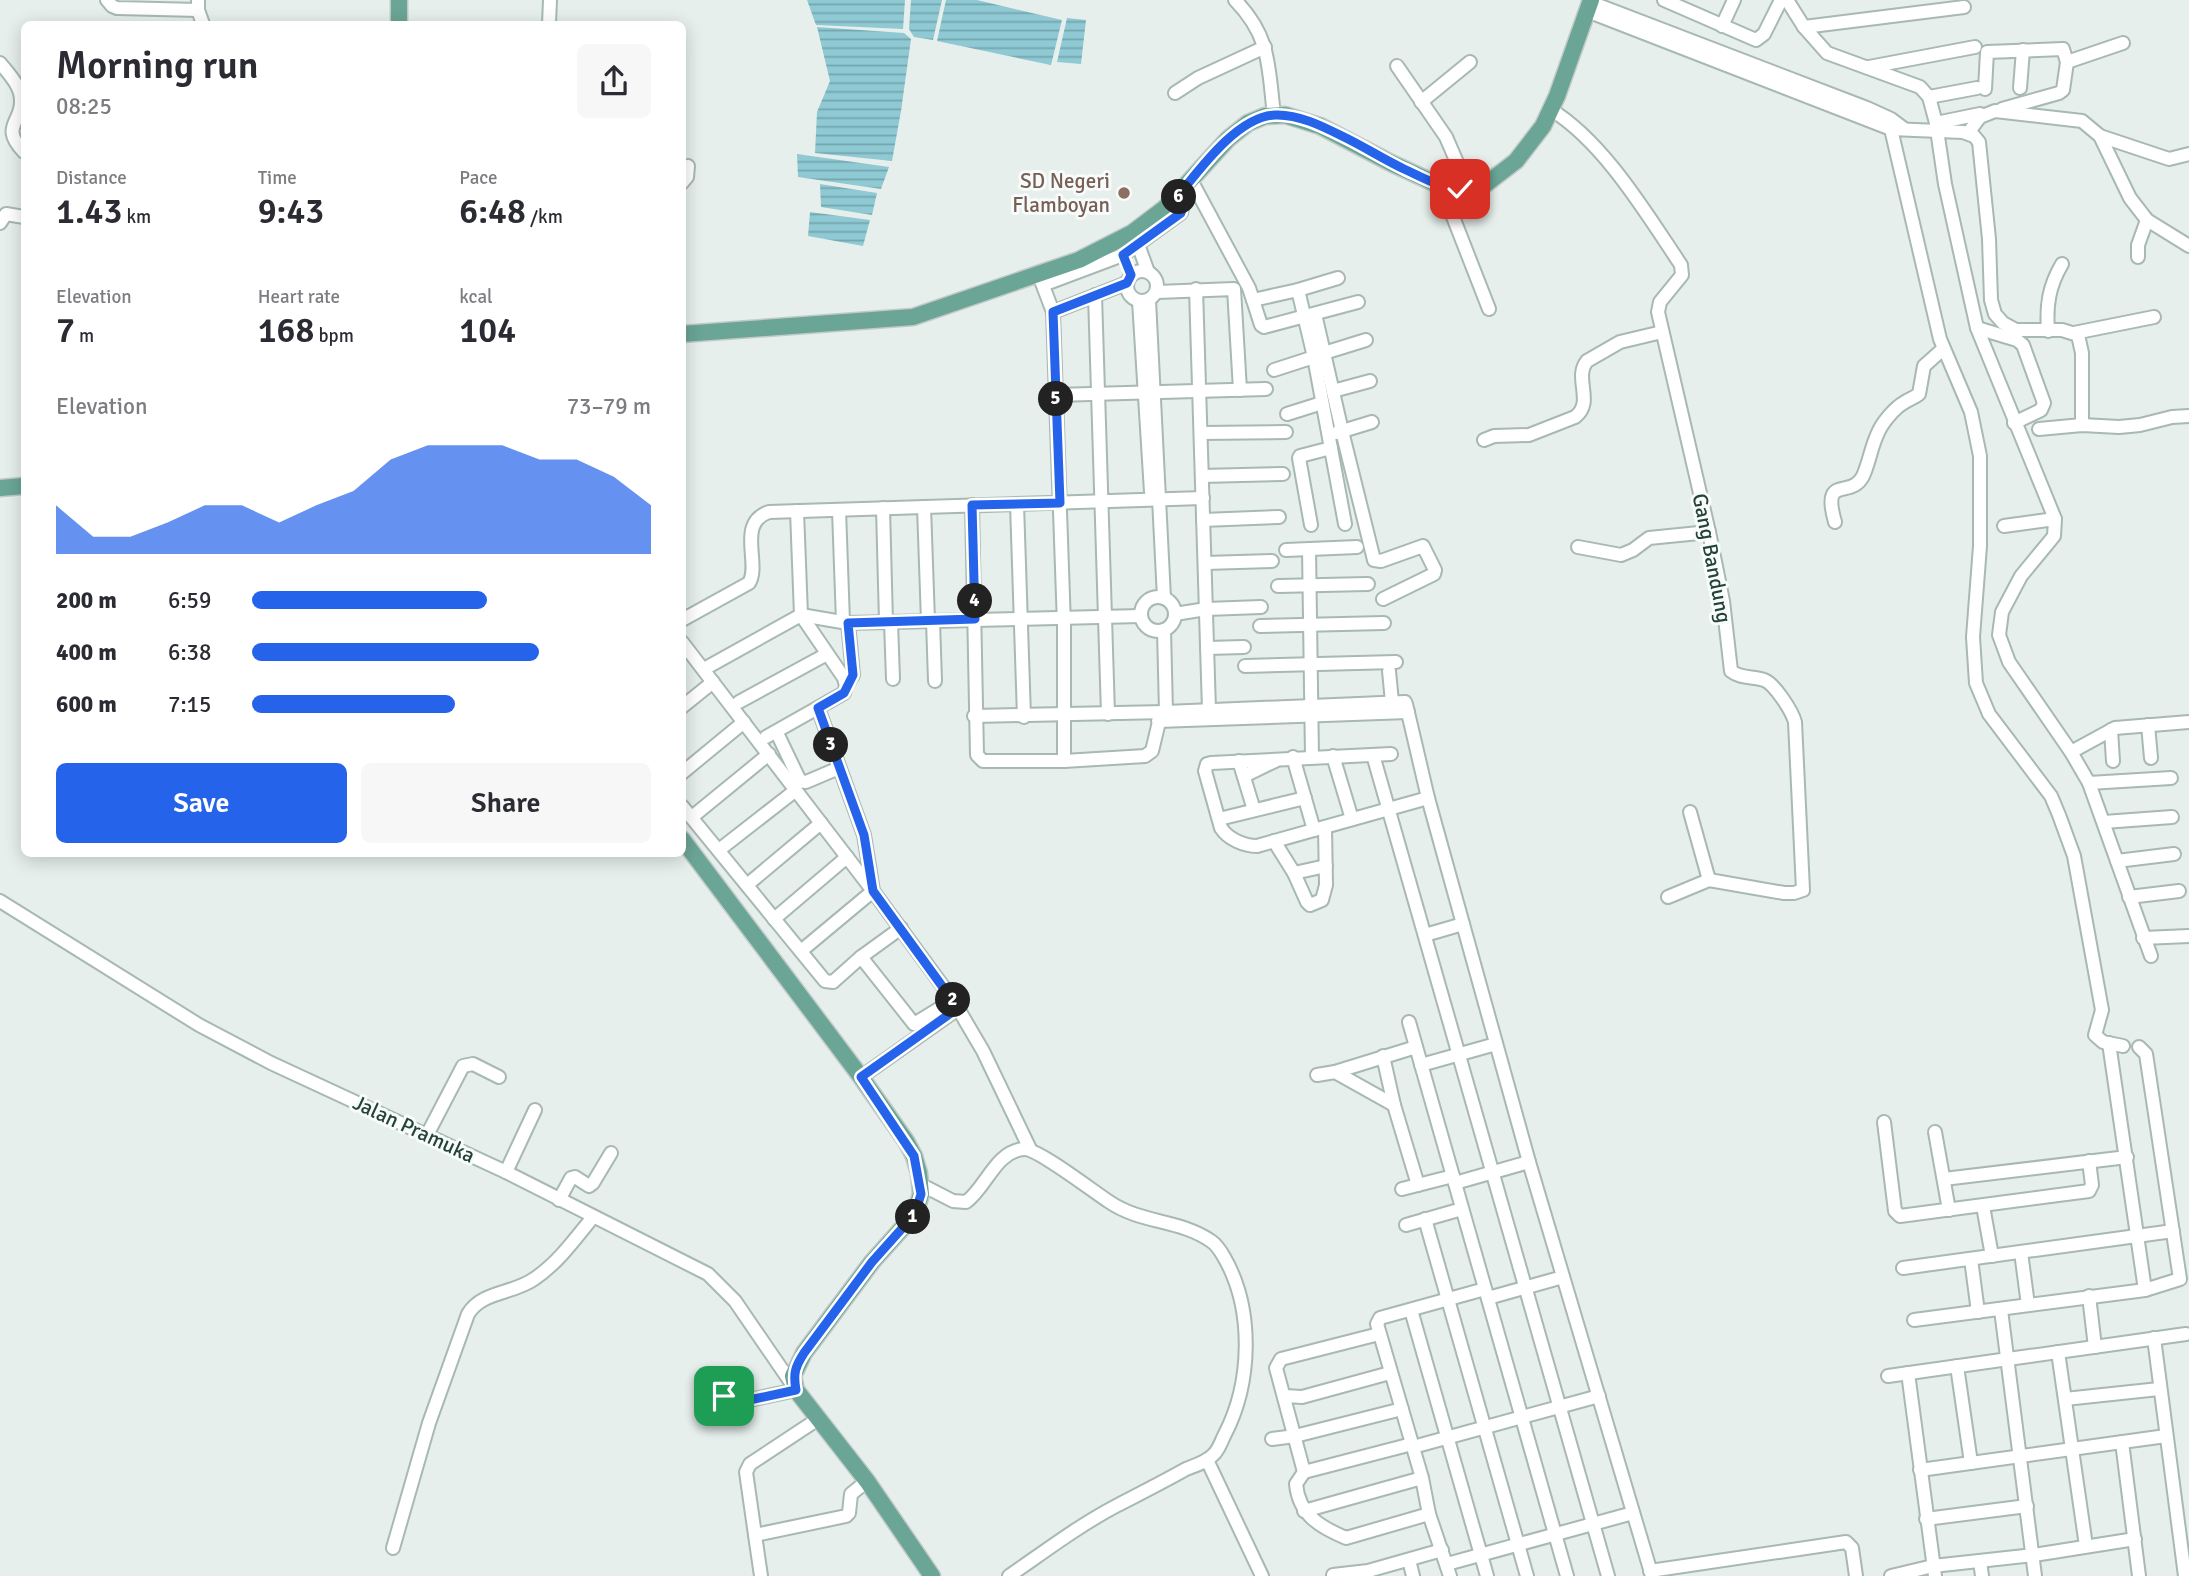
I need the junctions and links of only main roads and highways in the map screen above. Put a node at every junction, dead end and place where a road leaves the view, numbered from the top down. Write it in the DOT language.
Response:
graph roads {
  1 [pos="399,0"];
  2 [pos="1589,5"];
  3 [pos="399,21"];
  4 [pos="686,334"];
  5 [pos="21,486"];
  6 [pos="0,488"];
  7 [pos="686,844"];
  8 [pos="932,1576"];
  1 -- 3 [label="main road"];
  2 -- 4 [label="main road"];
  5 -- 6 [label="main road"];
  7 -- 8 [label="main road"];
}
